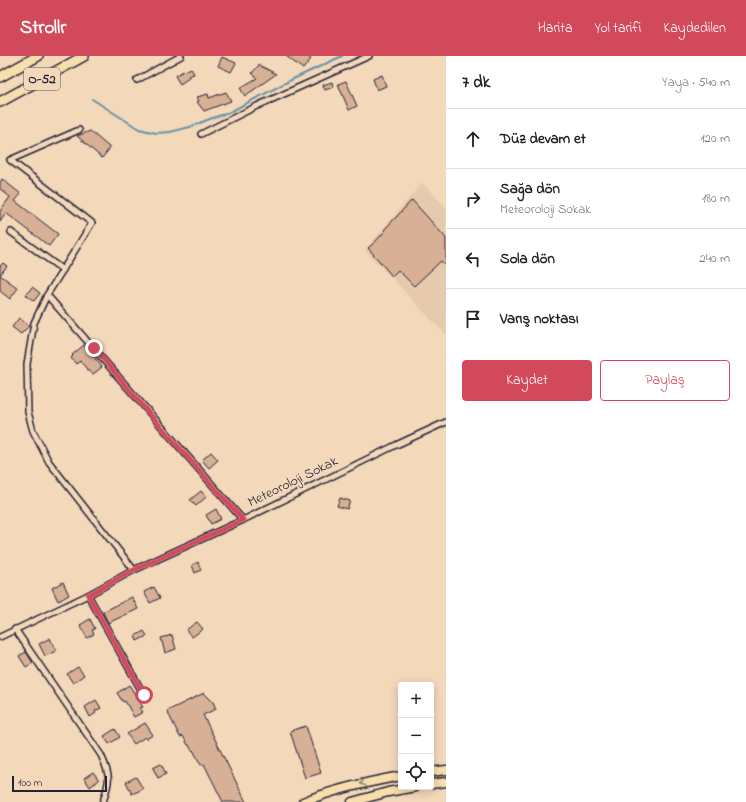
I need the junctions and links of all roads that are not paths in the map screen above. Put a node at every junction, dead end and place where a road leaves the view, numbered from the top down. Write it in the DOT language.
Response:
graph roads {
  1 [pos="38,56"];
  2 [pos="84,56"];
  3 [pos="180,56"];
  4 [pos="369,56"];
  5 [pos="0,77"];
  6 [pos="137,80"];
  7 [pos="0,102"];
  8 [pos="79,130"];
  9 [pos="201,134"];
  10 [pos="11,232"];
  11 [pos="62,270"];
  12 [pos="47,294"];
  13 [pos="446,422"];
  14 [pos="243,520"];
  15 [pos="134,570"];
  16 [pos="88,595"];
  17 [pos="15,630"];
  18 [pos="0,636"];
  19 [pos="144,695"];
  20 [pos="446,770"];
  21 [pos="434,772"];
  22 [pos="398,777"];
  23 [pos="446,782"];
  24 [pos="434,784"];
  25 [pos="399,790"];
  26 [pos="104,802"];
  27 [pos="303,802"];
  28 [pos="352,802"];
  1 -- 5 [label="highway, O-52"];
  2 -- 7 [label="highway, O-52"];
  3 -- 6 [label="street"];
  4 -- 9 [label="street"];
  8 -- 11 [label="street"];
  10 -- 11 [label="street"];
  11 -- 12 [label="street"];
  12 -- 14 [label="street"];
  12 -- 15 [label="street"];
  13 -- 14 [label="street, Meteoroloji Sokak"];
  14 -- 15 [label="street, Meteoroloji Sokak"];
  15 -- 16 [label="street, Meteoroloji Sokak"];
  16 -- 17 [label="street, Meteoroloji Sokak"];
  16 -- 19 [label="street"];
  17 -- 18 [label="street, Meteoroloji Sokak"];
  17 -- 26 [label="street"];
  20 -- 21 [label="highway"];
  22 -- 27 [label="highway, one-way"];
  23 -- 24 [label="highway"];
  25 -- 28 [label="highway"];
}
